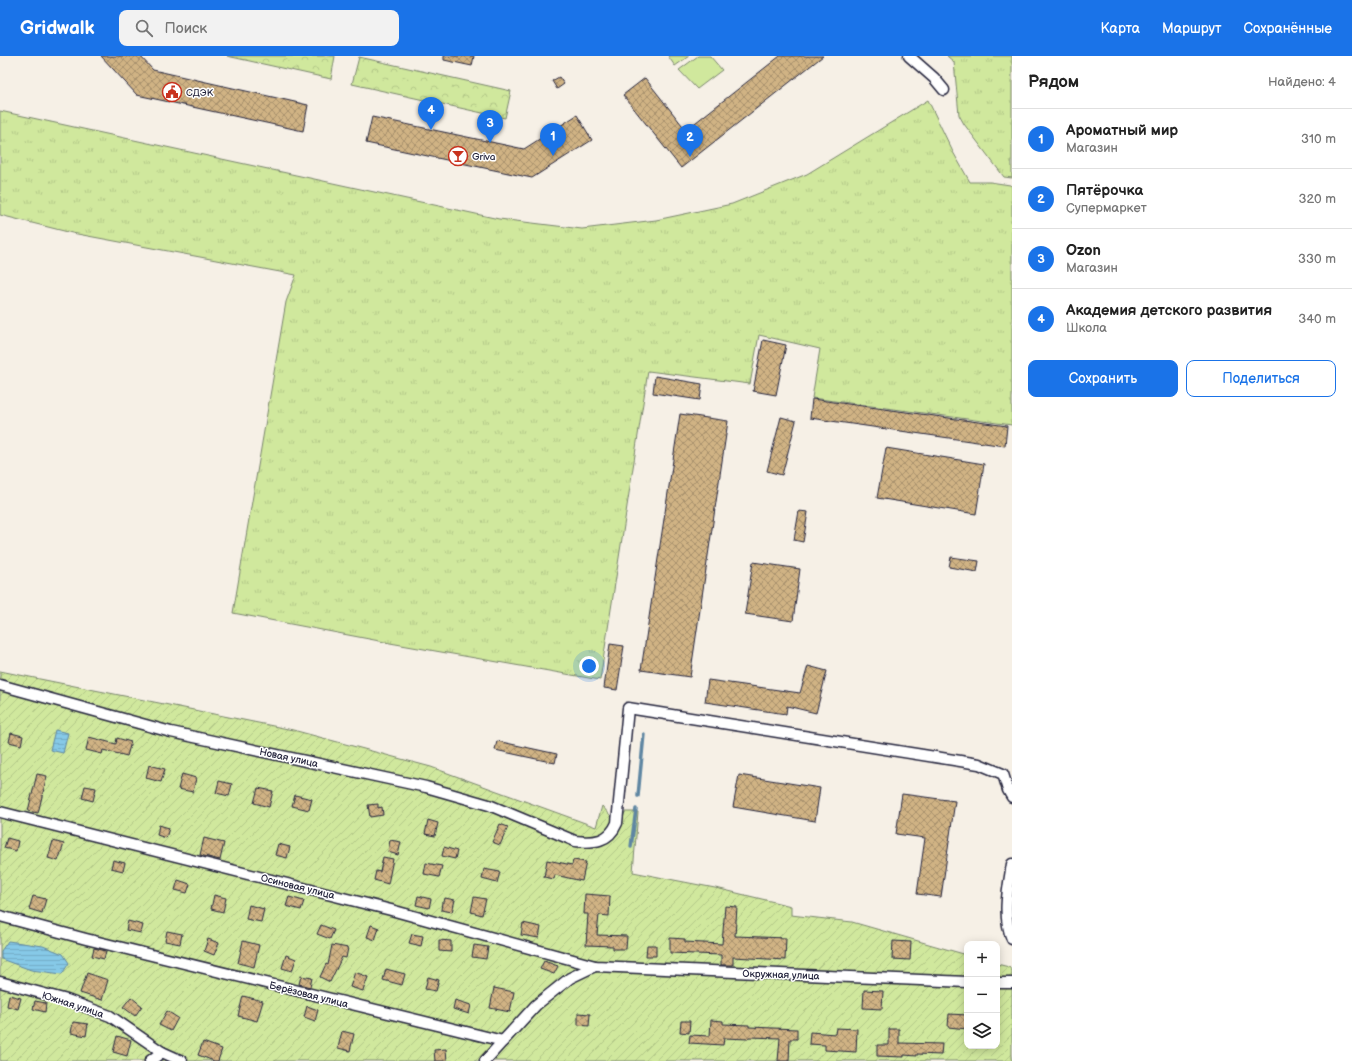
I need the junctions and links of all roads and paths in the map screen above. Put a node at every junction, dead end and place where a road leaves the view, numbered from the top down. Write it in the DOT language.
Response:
graph roads {
  1 [pos="909,56"];
  2 [pos="944,90"];
  3 [pos="0,685"];
  4 [pos="1012,797"];
  5 [pos="0,812"];
  6 [pos="1012,864"];
  7 [pos="0,916"];
  8 [pos="1012,939"];
  9 [pos="595,966"];
  10 [pos="0,982"];
  11 [pos="964,982"];
  12 [pos="1000,983"];
  13 [pos="1012,983"];
  14 [pos="503,1041"];
  15 [pos="162,1052"];
  16 [pos="150,1061"];
  17 [pos="182,1061"];
  18 [pos="485,1061"];
  1 -- 2 [label="street"];
  3 -- 4 [label="street, Новая улица"];
  5 -- 9 [label="street, Осиновая улица"];
  6 -- 8 [label="street"];
  7 -- 14 [label="street, Берёзовая улица"];
  9 -- 11 [label="street, Окружная улица"];
  9 -- 14 [label="street"];
  10 -- 15 [label="street, Южная улица"];
  12 -- 13 [label="street"];
  14 -- 18 [label="street"];
  15 -- 16 [label="street"];
  15 -- 17 [label="street, Южная улица"];
}
